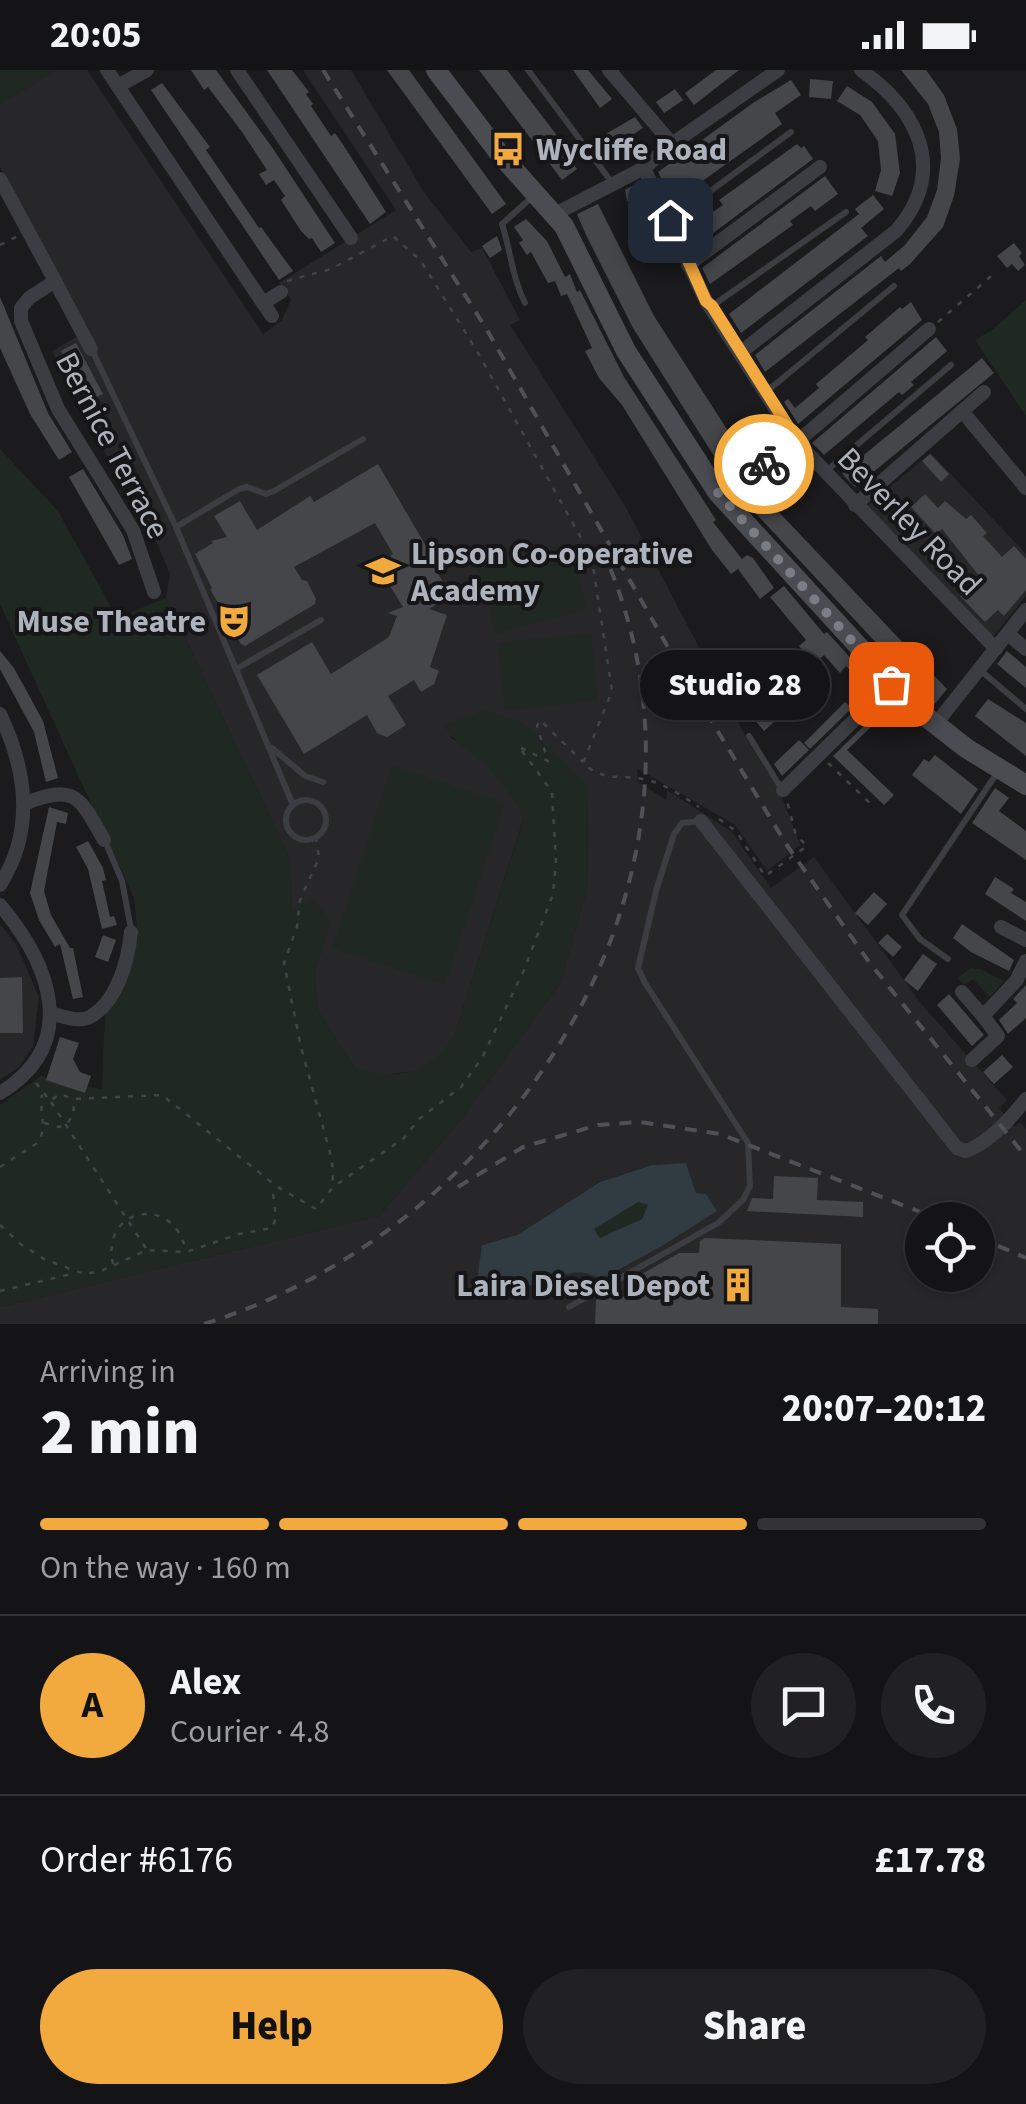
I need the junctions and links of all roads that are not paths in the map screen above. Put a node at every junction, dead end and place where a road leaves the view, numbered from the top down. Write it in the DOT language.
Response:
graph roads {
  1 [pos="108,70"];
  2 [pos="147,70"];
  3 [pos="237,70"];
  4 [pos="436,70"];
  5 [pos="528,70"];
  6 [pos="608,70"];
  7 [pos="778,70"];
  8 [pos="861,70"];
  9 [pos="118,86"];
  10 [pos="790,132"];
  11 [pos="672,144"];
  12 [pos="820,167"];
  13 [pos="644,168"];
  14 [pos="0,180"];
  15 [pos="613,184"];
  16 [pos="537,193"];
  17 [pos="846,212"];
  18 [pos="555,214"];
  19 [pos="670,220"];
  20 [pos="351,238"];
  21 [pos="688,265"];
  22 [pos="56,281"];
  23 [pos="894,286"];
  24 [pos="281,292"];
  25 [pos="525,304"];
  26 [pos="712,306"];
  27 [pos="929,329"];
  28 [pos="91,349"];
  29 [pos="741,352"];
  30 [pos="951,365"];
  31 [pos="984,392"];
  32 [pos="765,393"];
  33 [pos="962,411"];
  34 [pos="363,438"];
  35 [pos="798,442"];
  36 [pos="824,473"];
  37 [pos="1026,488"];
  38 [pos="718,493"];
  39 [pos="855,505"];
  40 [pos="176,527"];
  41 [pos="154,592"];
  42 [pos="1026,610"];
  43 [pos="322,620"];
  44 [pos="1008,634"];
  45 [pos="996,649"];
  46 [pos="1026,649"];
  47 [pos="238,668"];
  48 [pos="980,669"];
  49 [pos="891,684"];
  50 [pos="1026,709"];
  51 [pos="0,714"];
  52 [pos="935,725"];
  53 [pos="749,736"];
  54 [pos="271,748"];
  55 [pos="1000,768"];
  56 [pos="323,782"];
  57 [pos="1026,786"];
  58 [pos="782,790"];
  59 [pos="26,803"];
  60 [pos="293,805"];
  61 [pos="703,816"];
  62 [pos="104,840"];
  63 [pos="0,886"];
  64 [pos="0,905"];
  65 [pos="1001,927"];
  66 [pos="131,932"];
  67 [pos="1026,940"];
  68 [pos="948,959"];
  69 [pos="1026,961"];
  70 [pos="962,992"];
  71 [pos="50,1013"];
  72 [pos="983,1016"];
  73 [pos="972,1060"];
  74 [pos="0,1094"];
  75 [pos="1026,1099"];
  76 [pos="569,1306"];
  1 -- 9 [label="street"];
  2 -- 9 [label="street"];
  3 -- 20 [label="street"];
  4 -- 16 [label="main road"];
  5 -- 15 [label="lane"];
  6 -- 11 [label="street"];
  7 -- 11 [label="street"];
  8 -- 29 [label="street"];
  9 -- 24 [label="street"];
  10 -- 19 [label="lane"];
  11 -- 13 [label="street"];
  12 -- 21 [label="street"];
  13 -- 15 [label="street"];
  13 -- 19 [label="street, Beverley Road"];
  14 -- 22 [label="street, Bernice Terrace"];
  15 -- 18 [label="street"];
  16 -- 18 [label="main road"];
  16 -- 25 [label="lane"];
  17 -- 26 [label="lane"];
  18 -- 38 [label="main road"];
  19 -- 21 [label="street, Beverley Road"];
  21 -- 26 [label="street, Beverley Road"];
  22 -- 28 [label="street, Bernice Terrace"];
  22 -- 41 [label="street, Bernice Terrace"];
  23 -- 32 [label="lane"];
  26 -- 29 [label="street, Beverley Road"];
  27 -- 35 [label="street"];
  28 -- 40 [label="lane"];
  29 -- 32 [label="street, Beverley Road"];
  30 -- 36 [label="lane"];
  31 -- 33 [label="street"];
  32 -- 35 [label="street, Beverley Road"];
  33 -- 37 [label="street"];
  33 -- 39 [label="street"];
  34 -- 40 [label="lane"];
  35 -- 36 [label="street, Beverley Road"];
  35 -- 38 [label="lane"];
  36 -- 39 [label="street, Beverley Road"];
  38 -- 49 [label="main road"];
  39 -- 45 [label="street, Beverley Road"];
  40 -- 47 [label="lane"];
  42 -- 44 [label="street"];
  43 -- 47 [label="lane"];
  44 -- 45 [label="street"];
  44 -- 46 [label="street"];
  45 -- 48 [label="street"];
  47 -- 54 [label="lane"];
  48 -- 50 [label="lane"];
  48 -- 52 [label="street"];
  49 -- 52 [label="main road"];
  49 -- 58 [label="street"];
  51 -- 59 [label="street"];
  52 -- 55 [label="main road"];
  53 -- 58 [label="lane"];
  54 -- 56 [label="lane"];
  54 -- 60 [label="lane"];
  55 -- 57 [label="main road"];
  55 -- 68 [label="lane"];
  59 -- 62 [label="street"];
  59 -- 63 [label="street"];
  60 -- 60 [label="lane"];
  61 -- 75 [label="street"];
  61 -- 76 [label="lane"];
  62 -- 66 [label="lane"];
  64 -- 71 [label="street"];
  65 -- 67 [label="street"];
  66 -- 71 [label="street"];
  69 -- 72 [label="street"];
  70 -- 72 [label="street"];
  71 -- 74 [label="street"];
  72 -- 73 [label="street"];
}
